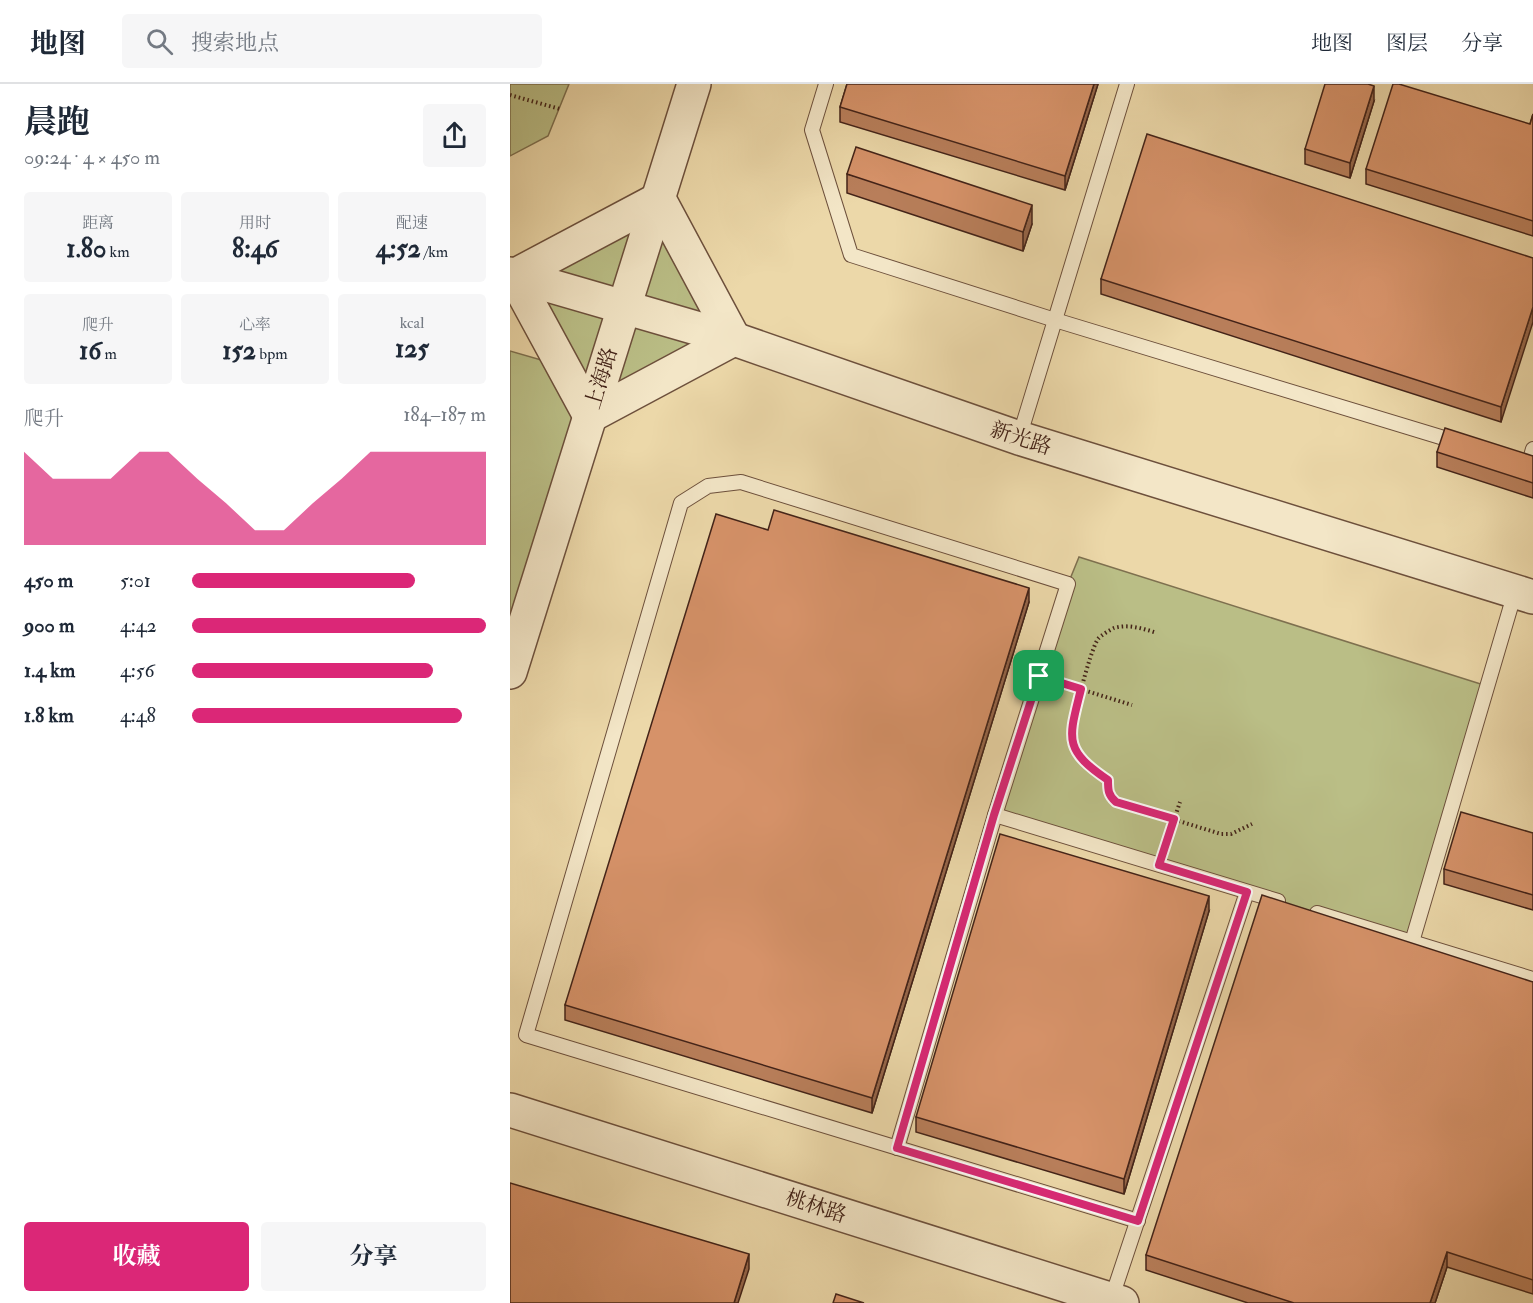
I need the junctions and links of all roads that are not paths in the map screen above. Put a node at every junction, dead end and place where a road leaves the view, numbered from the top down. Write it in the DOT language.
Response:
graph roads {
  1 [pos="694,84"];
  2 [pos="826,84"];
  3 [pos="1127,84"];
  4 [pos="659,199"];
  5 [pos="512,275"];
  6 [pos="624,308"];
  7 [pos="1055,320"];
  8 [pos="734,339"];
  9 [pos="590,416"];
  10 [pos="1019,438"];
  11 [pos="1472,446"];
  12 [pos="1533,449"];
  13 [pos="1506,456"];
  14 [pos="1524,595"];
  15 [pos="510,672"];
  16 [pos="994,815"];
  17 [pos="1247,892"];
  18 [pos="1412,942"];
  19 [pos="1533,979"];
  20 [pos="510,1110"];
  21 [pos="897,1148"];
  22 [pos="1138,1221"];
  23 [pos="1116,1301"];
  1 -- 4 [label="street, 上海路"];
  2 -- 7 [label="lane"];
  3 -- 7 [label="lane"];
  4 -- 5 [label="street"];
  4 -- 6 [label="street, 上海路"];
  4 -- 8 [label="street"];
  5 -- 6 [label="street, 新光路"];
  5 -- 9 [label="street"];
  6 -- 8 [label="street, 新光路"];
  6 -- 9 [label="street, 上海路"];
  7 -- 10 [label="lane"];
  7 -- 11 [label="lane"];
  8 -- 9 [label="street"];
  8 -- 10 [label="street, 新光路"];
  9 -- 15 [label="street, 上海路"];
  10 -- 14 [label="street, 新光路"];
  12 -- 13 [label="lane"];
  14 -- 18 [label="lane"];
  16 -- 17 [label="lane"];
  16 -- 21 [label="lane"];
  16 -- 21 [label="lane"];
  17 -- 18 [label="lane"];
  17 -- 22 [label="lane"];
  18 -- 19 [label="lane"];
  20 -- 23 [label="street, 桃林路"];
  21 -- 22 [label="lane"];
  22 -- 23 [label="lane"];
}
